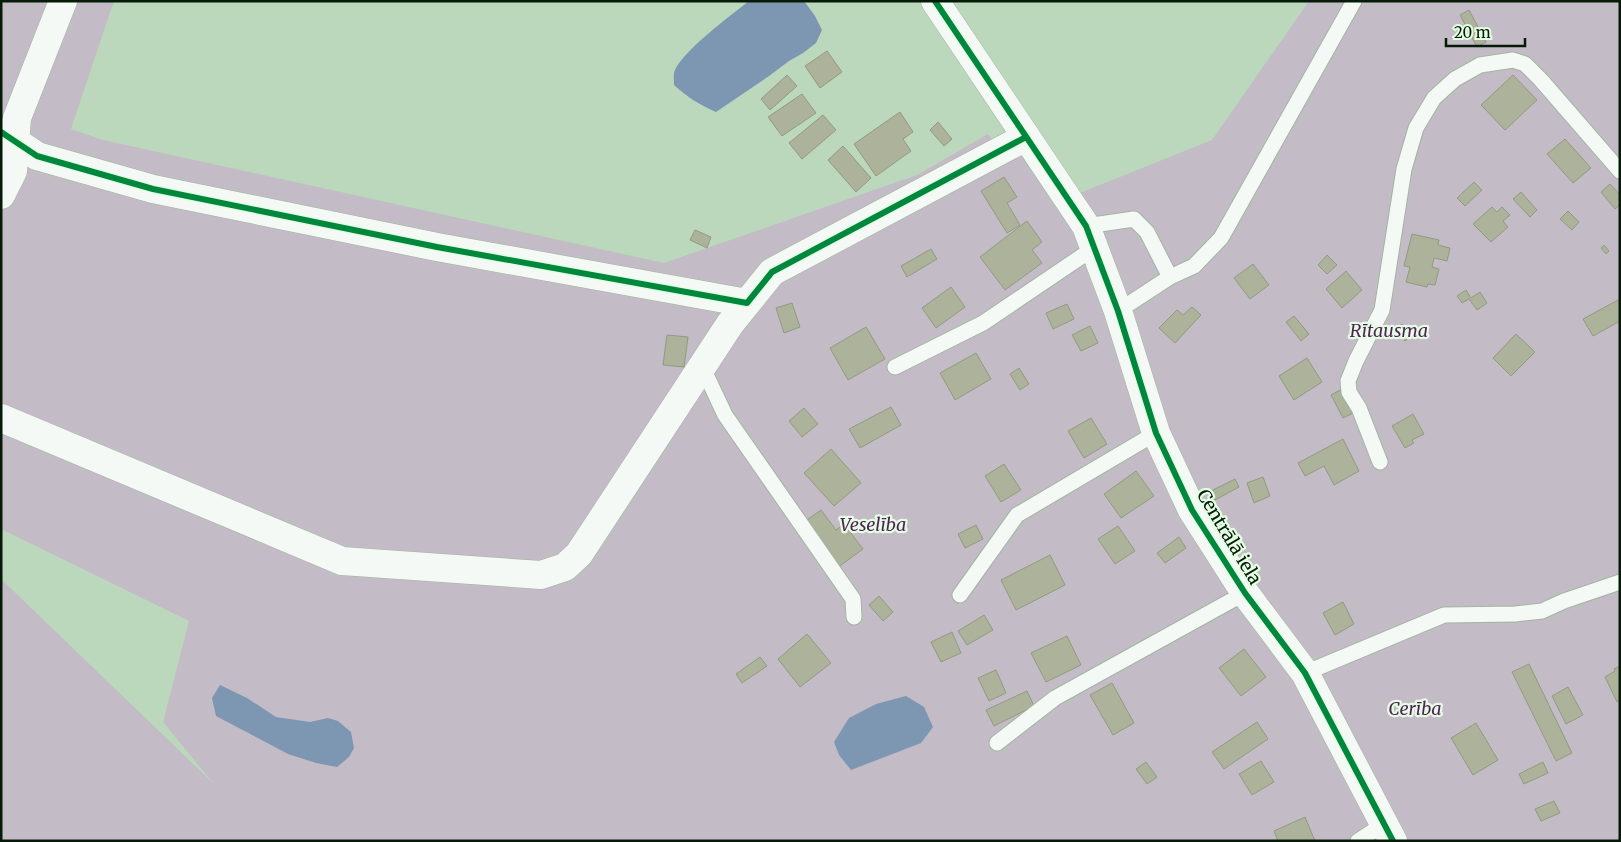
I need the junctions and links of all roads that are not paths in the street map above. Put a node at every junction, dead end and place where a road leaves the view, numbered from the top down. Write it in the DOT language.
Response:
graph roads {
  1 [pos="63,1"];
  2 [pos="935,1"];
  3 [pos="1354,1"];
  4 [pos="9,137"];
  5 [pos="1026,137"];
  6 [pos="1620,171"];
  7 [pos="1,195"];
  8 [pos="1090,237"];
  9 [pos="1170,277"];
  10 [pos="747,303"];
  11 [pos="1118,311"];
  12 [pos="702,366"];
  13 [pos="895,367"];
  14 [pos="1,418"];
  15 [pos="1156,433"];
  16 [pos="1380,462"];
  17 [pos="1620,582"];
  18 [pos="1245,593"];
  19 [pos="960,595"];
  20 [pos="854,617"];
  21 [pos="1305,673"];
  22 [pos="997,743"];
  23 [pos="1389,832"];
  24 [pos="1358,841"];
  1 -- 4 [label="street"];
  2 -- 5 [label="street, Centrālā iela"];
  3 -- 9 [label="lane"];
  4 -- 7 [label="street"];
  4 -- 10 [label="street"];
  5 -- 8 [label="street, Centrālā iela"];
  5 -- 10 [label="street"];
  6 -- 16 [label="lane"];
  8 -- 9 [label="lane"];
  8 -- 11 [label="street, Centrālā iela"];
  8 -- 13 [label="lane"];
  9 -- 11 [label="lane"];
  10 -- 12 [label="street"];
  11 -- 15 [label="street, Centrālā iela"];
  12 -- 14 [label="street"];
  12 -- 20 [label="lane"];
  15 -- 18 [label="street, Centrālā iela"];
  15 -- 19 [label="lane"];
  17 -- 21 [label="lane"];
  18 -- 21 [label="street, Centrālā iela"];
  18 -- 22 [label="lane"];
  21 -- 23 [label="street, Centrālā iela"];
  23 -- 24 [label="lane"];
}
